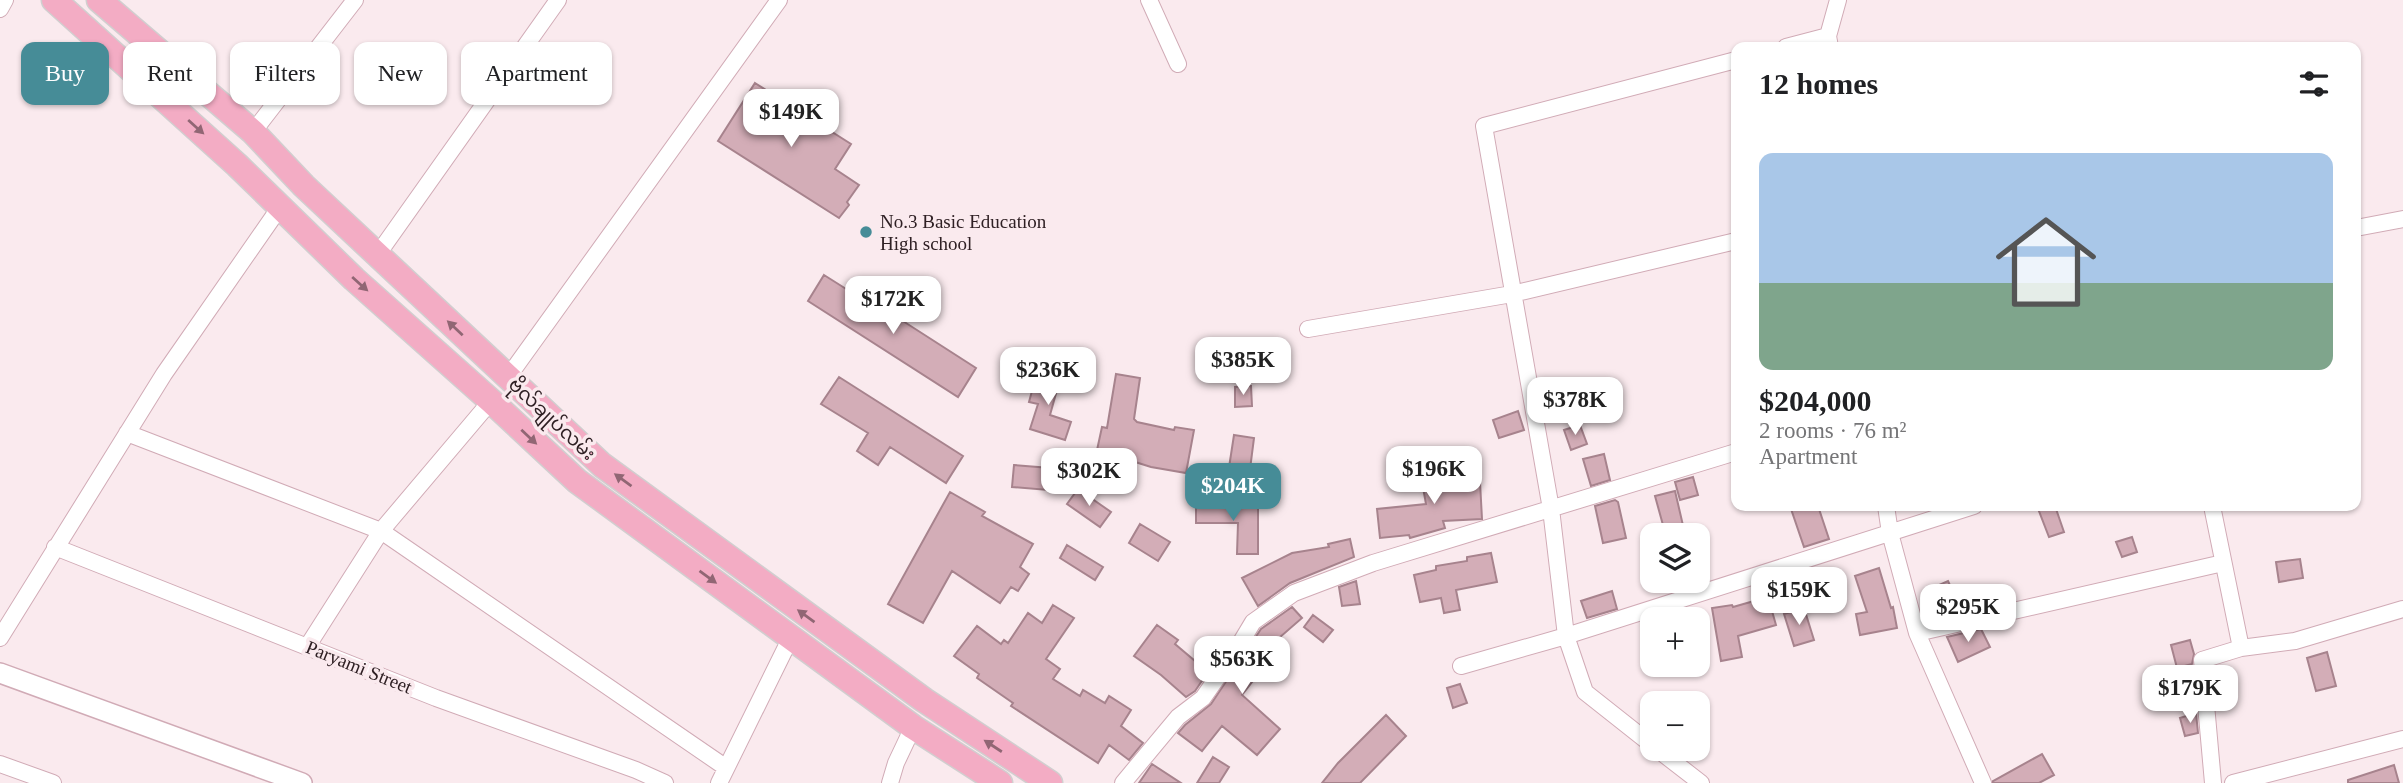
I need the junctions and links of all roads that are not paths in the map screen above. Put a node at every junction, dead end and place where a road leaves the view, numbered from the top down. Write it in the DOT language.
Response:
graph roads {
  1 [pos="5,0"];
  2 [pos="54,0"];
  3 [pos="99,0"];
  4 [pos="355,0"];
  5 [pos="558,0"];
  6 [pos="779,0"];
  7 [pos="1149,0"];
  8 [pos="1838,0"];
  9 [pos="0,9"];
  10 [pos="1829,42"];
  11 [pos="1731,62"];
  12 [pos="1178,64"];
  13 [pos="253,132"];
  14 [pos="280,206"];
  15 [pos="2403,219"];
  16 [pos="2361,227"];
  17 [pos="1731,242"];
  18 [pos="378,254"];
  19 [pos="1512,294"];
  20 [pos="1308,329"];
  21 [pos="508,377"];
  22 [pos="491,401"];
  23 [pos="127,433"];
  24 [pos="1731,454"];
  25 [pos="1551,509"];
  26 [pos="1887,511"];
  27 [pos="1958,511"];
  28 [pos="2213,511"];
  29 [pos="381,531"];
  30 [pos="1890,533"];
  31 [pos="55,547"];
  32 [pos="2223,563"];
  33 [pos="2403,609"];
  34 [pos="1917,633"];
  35 [pos="1566,636"];
  36 [pos="0,638"];
  37 [pos="791,638"];
  38 [pos="307,646"];
  39 [pos="2241,648"];
  40 [pos="1461,666"];
  41 [pos="0,673"];
  42 [pos="914,727"];
  43 [pos="1640,735"];
  44 [pos="2403,739"];
  45 [pos="1673,761"];
  46 [pos="0,764"];
  47 [pos="725,767"];
  48 [pos="53,783"];
  49 [pos="302,783"];
  50 [pos="665,783"];
  51 [pos="719,783"];
  52 [pos="890,783"];
  53 [pos="1000,783"];
  54 [pos="1050,783"];
  55 [pos="1123,783"];
  56 [pos="1701,783"];
  57 [pos="1983,783"];
  58 [pos="2213,783"];
  59 [pos="2233,783"];
  1 -- 9 [label="street"];
  2 -- 14 [label="main road, ဗိုလ်ချုပ်လမ်း, one-way"];
  3 -- 13 [label="main road, ဗိုလ်ချုပ်လမ်း"];
  4 -- 13 [label="street"];
  5 -- 18 [label="street"];
  6 -- 21 [label="street"];
  7 -- 12 [label="street"];
  8 -- 10 [label="street"];
  11 -- 19 [label="street"];
  13 -- 18 [label="main road, ဗိုလ်ချုပ်လမ်း"];
  14 -- 22 [label="main road, ဗိုလ်ချုပ်လမ်း, one-way"];
  14 -- 23 [label="street"];
  15 -- 16 [label="street"];
  17 -- 19 [label="street"];
  21 -- 18 [label="main road, ဗိုလ်ချုပ်လမ်း, one-way"];
  19 -- 20 [label="street"];
  19 -- 25 [label="street"];
  54 -- 21 [label="main road, ဗိုလ်ချုပ်လမ်း, one-way"];
  22 -- 29 [label="street"];
  22 -- 37 [label="main road, ဗိုလ်ချုပ်လမ်း, one-way"];
  23 -- 29 [label="street"];
  23 -- 31 [label="street"];
  24 -- 25 [label="street"];
  25 -- 35 [label="street"];
  25 -- 55 [label="street"];
  26 -- 30 [label="street"];
  27 -- 30 [label="street"];
  28 -- 32 [label="street"];
  29 -- 38 [label="street"];
  29 -- 47 [label="street"];
  30 -- 34 [label="street"];
  30 -- 35 [label="street"];
  31 -- 36 [label="street"];
  31 -- 38 [label="street, Paryami Street"];
  32 -- 34 [label="street"];
  32 -- 39 [label="street"];
  33 -- 39 [label="street"];
  34 -- 57 [label="street"];
  35 -- 40 [label="street"];
  35 -- 43 [label="street"];
  37 -- 42 [label="main road, ဗိုလ်ချုပ်လမ်း"];
  37 -- 47 [label="street"];
  38 -- 50 [label="street, Paryami Street"];
  39 -- 58 [label="street"];
  41 -- 49 [label="street"];
  42 -- 52 [label="street"];
  42 -- 53 [label="main road, ဗိုလ်ချုပ်လမ်း"];
  44 -- 59 [label="street"];
  45 -- 56 [label="street"];
  46 -- 48 [label="street"];
  47 -- 51 [label="street"];
}
